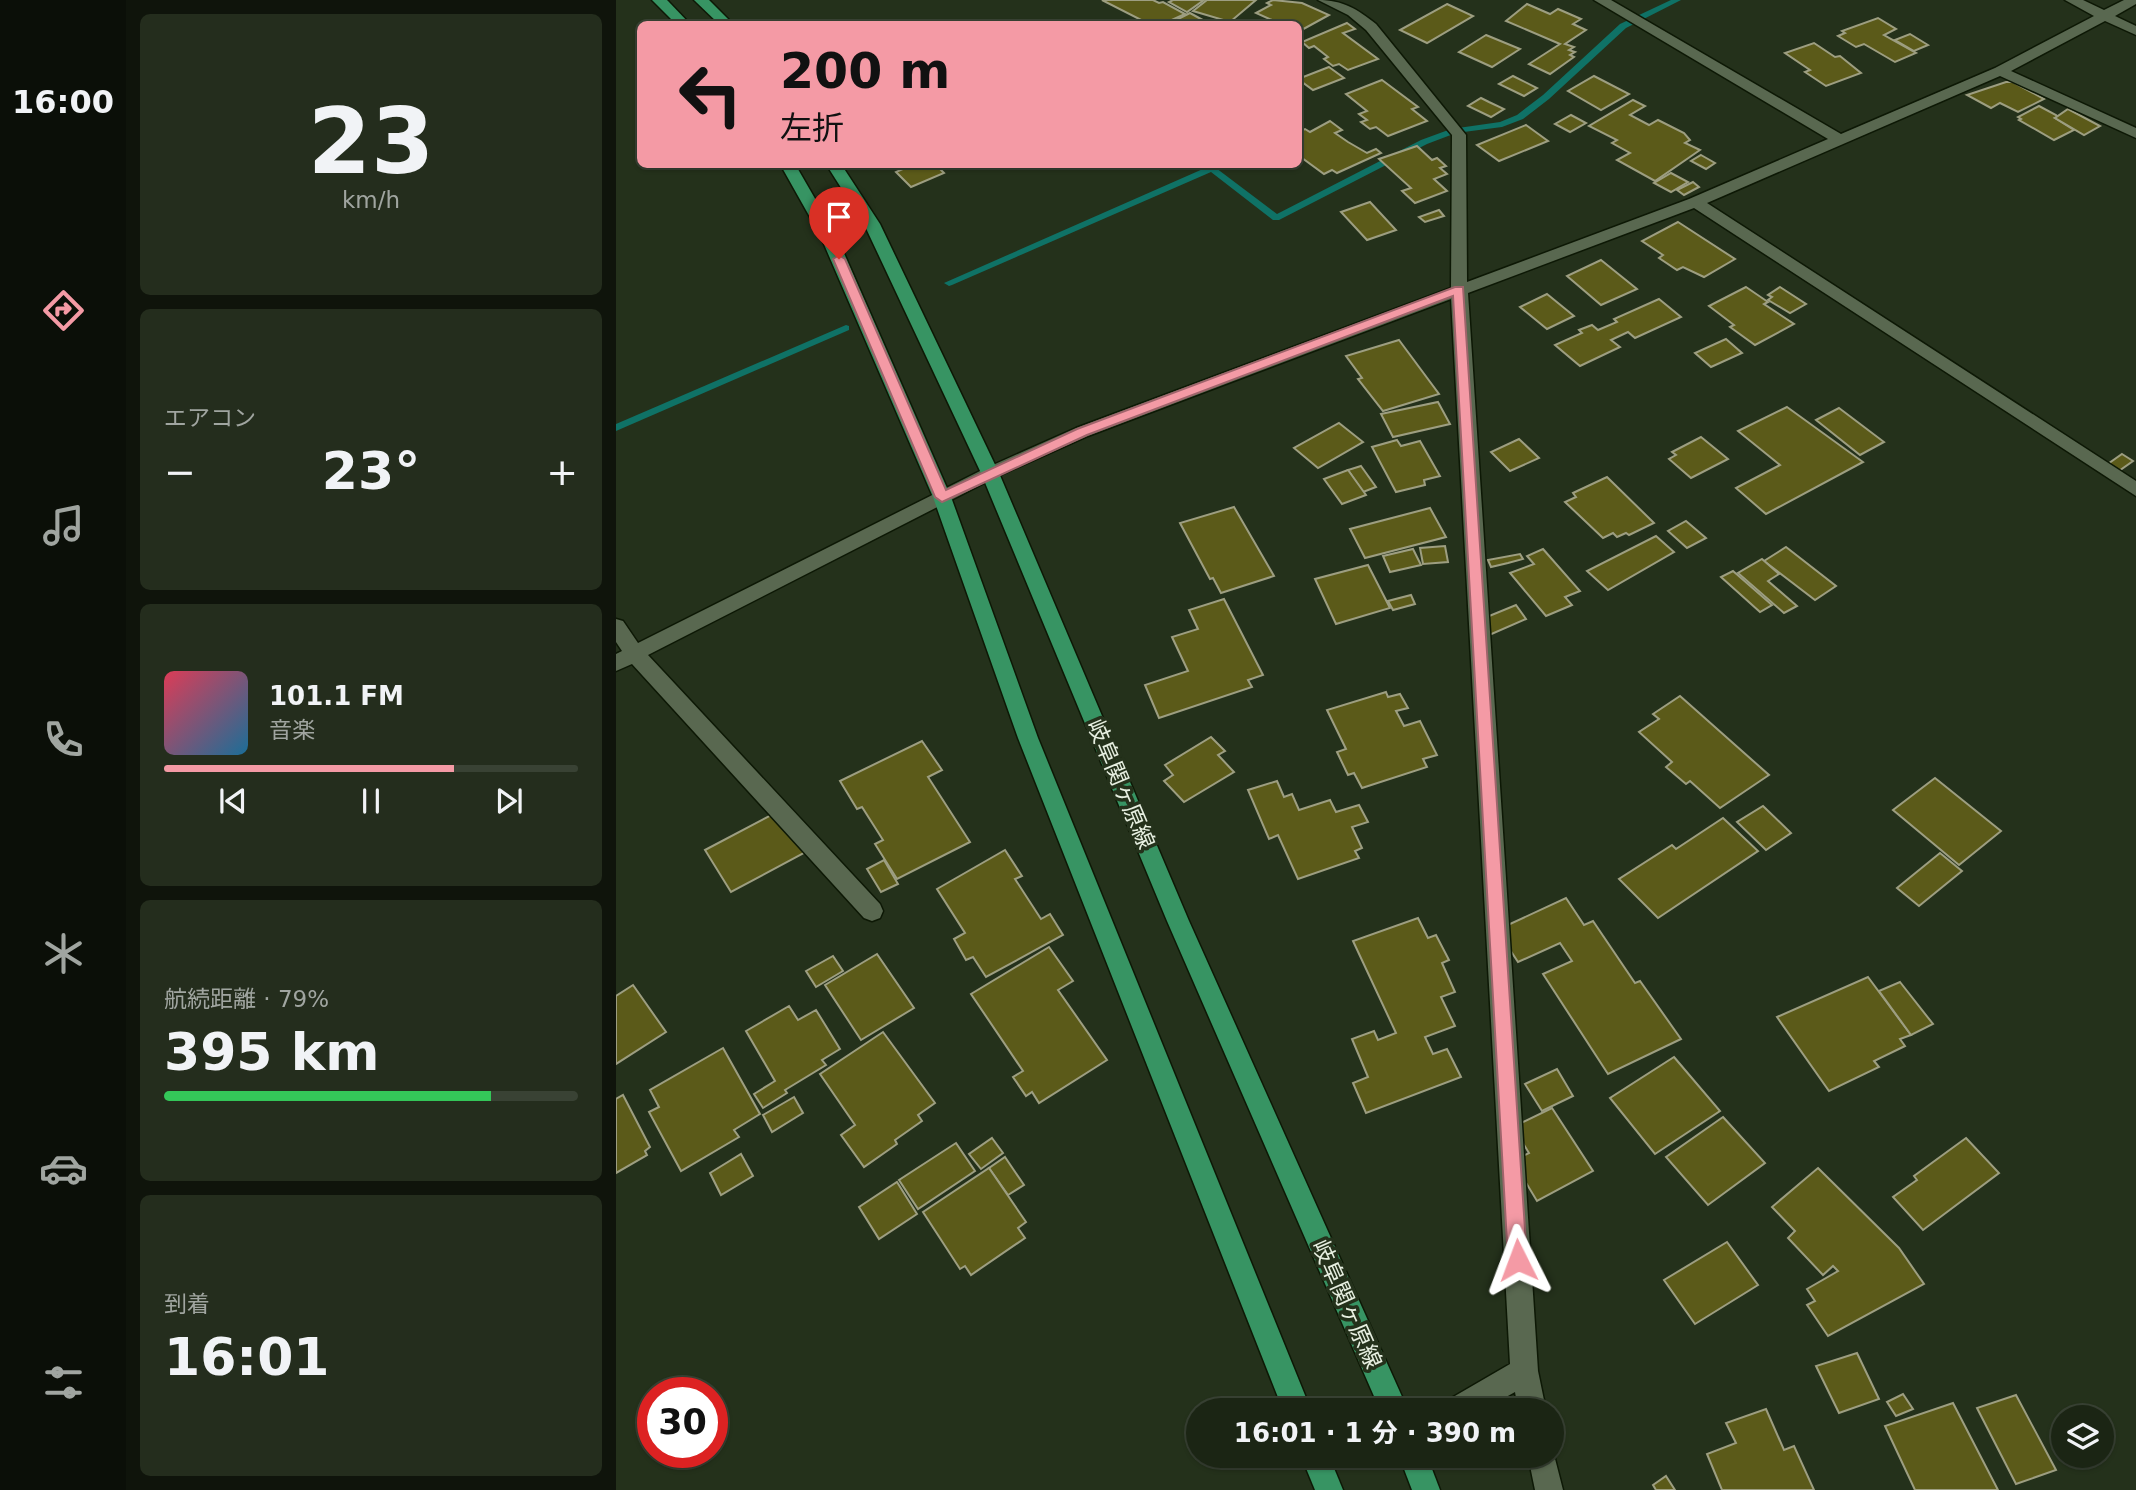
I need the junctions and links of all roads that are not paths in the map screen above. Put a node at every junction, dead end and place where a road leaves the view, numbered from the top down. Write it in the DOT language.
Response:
graph roads {
  1 [pos="659,0"];
  2 [pos="701,0"];
  3 [pos="1325,0"];
  4 [pos="1601,0"];
  5 [pos="2072,0"];
  6 [pos="2134,0"];
  7 [pos="2103,15"];
  8 [pos="680,21"];
  9 [pos="723,21"];
  10 [pos="2136,31"];
  11 [pos="2000,71"];
  12 [pos="2136,134"];
  13 [pos="1840,140"];
  14 [pos="789,168"];
  15 [pos="836,168"];
  16 [pos="1695,202"];
  17 [pos="1459,289"];
  18 [pos="990,473"];
  19 [pos="2136,490"];
  20 [pos="942,497"];
  21 [pos="616,626"];
  22 [pos="626,658"];
  23 [pos="872,911"];
  24 [pos="1524,1371"];
  25 [pos="1292,1398"];
  26 [pos="1389,1398"];
  27 [pos="1478,1398"];
  28 [pos="1530,1398"];
  29 [pos="1320,1468"];
  30 [pos="1418,1468"];
  31 [pos="1544,1468"];
  32 [pos="1329,1490"];
  33 [pos="1426,1490"];
  34 [pos="1549,1490"];
  1 -- 8 [label="main road"];
  2 -- 9 [label="main road"];
  3 -- 17 [label="street"];
  4 -- 13 [label="street"];
  5 -- 7 [label="street"];
  6 -- 7 [label="street"];
  7 -- 10 [label="street"];
  7 -- 11 [label="street"];
  11 -- 12 [label="street"];
  11 -- 13 [label="street"];
  13 -- 16 [label="street"];
  14 -- 20 [label="main road"];
  15 -- 18 [label="main road, 岐阜関ヶ原線"];
  16 -- 17 [label="street"];
  16 -- 19 [label="street"];
  17 -- 18 [label="street"];
  17 -- 24 [label="street"];
  18 -- 20 [label="street"];
  18 -- 26 [label="main road, 岐阜関ヶ原線"];
  20 -- 22 [label="street"];
  20 -- 25 [label="main road"];
  21 -- 22 [label="street"];
  22 -- 23 [label="street"];
  24 -- 27 [label="street"];
  24 -- 28 [label="street"];
  29 -- 32 [label="main road"];
  30 -- 33 [label="main road"];
  31 -- 34 [label="street"];
}
